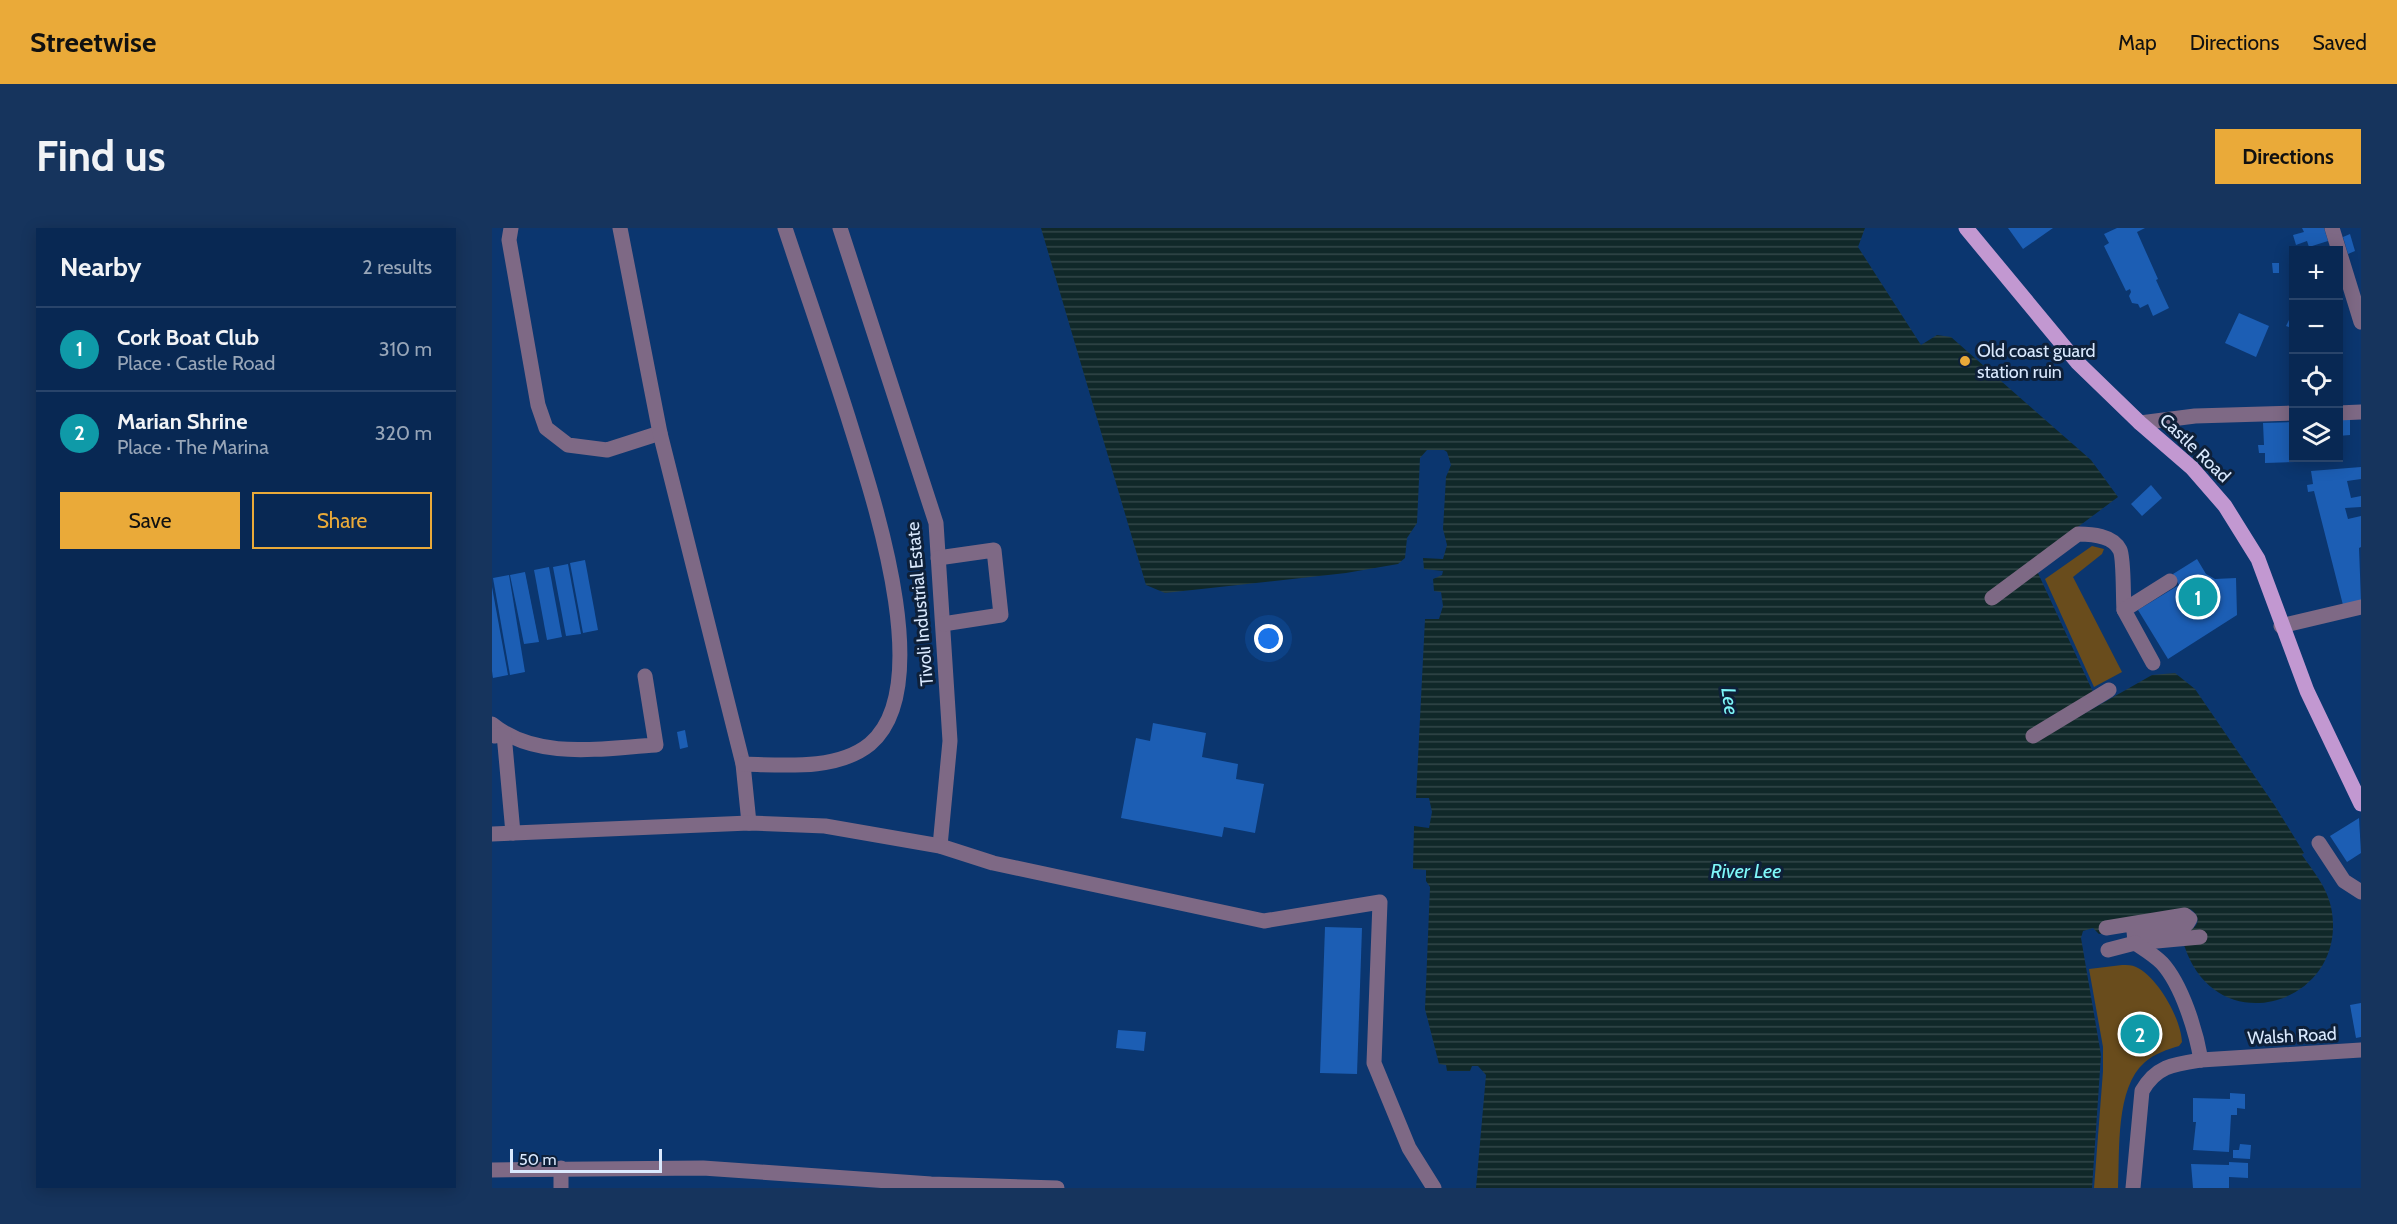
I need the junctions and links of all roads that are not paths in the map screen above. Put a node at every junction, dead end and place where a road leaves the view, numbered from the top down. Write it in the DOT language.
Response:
graph roads {
  1 [pos="512,228"];
  2 [pos="620,228"];
  3 [pos="785,228"];
  4 [pos="840,228"];
  5 [pos="1966,228"];
  6 [pos="2332,228"];
  7 [pos="2361,322"];
  8 [pos="2343,412"];
  9 [pos="2361,412"];
  10 [pos="2289,413"];
  11 [pos="2140,423"];
  12 [pos="660,433"];
  13 [pos="938,558"];
  14 [pos="2170,581"];
  15 [pos="1992,598"];
  16 [pos="2361,607"];
  17 [pos="2124,610"];
  18 [pos="943,624"];
  19 [pos="2281,626"];
  20 [pos="2153,663"];
  21 [pos="645,676"];
  22 [pos="2109,690"];
  23 [pos="492,724"];
  24 [pos="498,735"];
  25 [pos="2033,736"];
  26 [pos="743,764"];
  27 [pos="2361,804"];
  28 [pos="749,824"];
  29 [pos="513,833"];
  30 [pos="492,834"];
  31 [pos="2319,843"];
  32 [pos="940,846"];
  33 [pos="2361,892"];
  34 [pos="2106,928"];
  35 [pos="2200,937"];
  36 [pos="2135,943"];
  37 [pos="2108,950"];
  38 [pos="2361,1050"];
  39 [pos="2201,1060"];
  40 [pos="561,1168"];
  41 [pos="492,1170"];
  42 [pos="987,1187"];
  43 [pos="561,1188"];
  44 [pos="1058,1188"];
  45 [pos="1434,1188"];
  46 [pos="2133,1188"];
  1 -- 12 [label="street"];
  2 -- 12 [label="street"];
  3 -- 26 [label="street"];
  4 -- 13 [label="street, Tivoli Industrial Estate"];
  5 -- 11 [label="main road, Castle Road"];
  6 -- 7 [label="street"];
  8 -- 9 [label="street"];
  10 -- 11 [label="street"];
  11 -- 19 [label="main road, Castle Road"];
  12 -- 26 [label="street"];
  13 -- 18 [label="street, Tivoli Industrial Estate"];
  13 -- 18 [label="street"];
  14 -- 17 [label="street"];
  15 -- 17 [label="street"];
  16 -- 19 [label="street"];
  17 -- 20 [label="street"];
  18 -- 32 [label="street, Tivoli Industrial Estate"];
  19 -- 27 [label="main road, Castle Road"];
  21 -- 24 [label="street"];
  22 -- 25 [label="street"];
  23 -- 24 [label="street"];
  24 -- 29 [label="street"];
  26 -- 28 [label="street"];
  28 -- 29 [label="street"];
  28 -- 32 [label="street"];
  29 -- 30 [label="street"];
  31 -- 33 [label="street"];
  32 -- 45 [label="street"];
  34 -- 36 [label="street"];
  35 -- 36 [label="street"];
  36 -- 37 [label="street"];
  36 -- 39 [label="street"];
  38 -- 39 [label="street, Walsh Road"];
  39 -- 46 [label="street, Walsh Road"];
  40 -- 41 [label="street"];
  40 -- 42 [label="street"];
  40 -- 43 [label="street"];
  42 -- 44 [label="street"];
}
